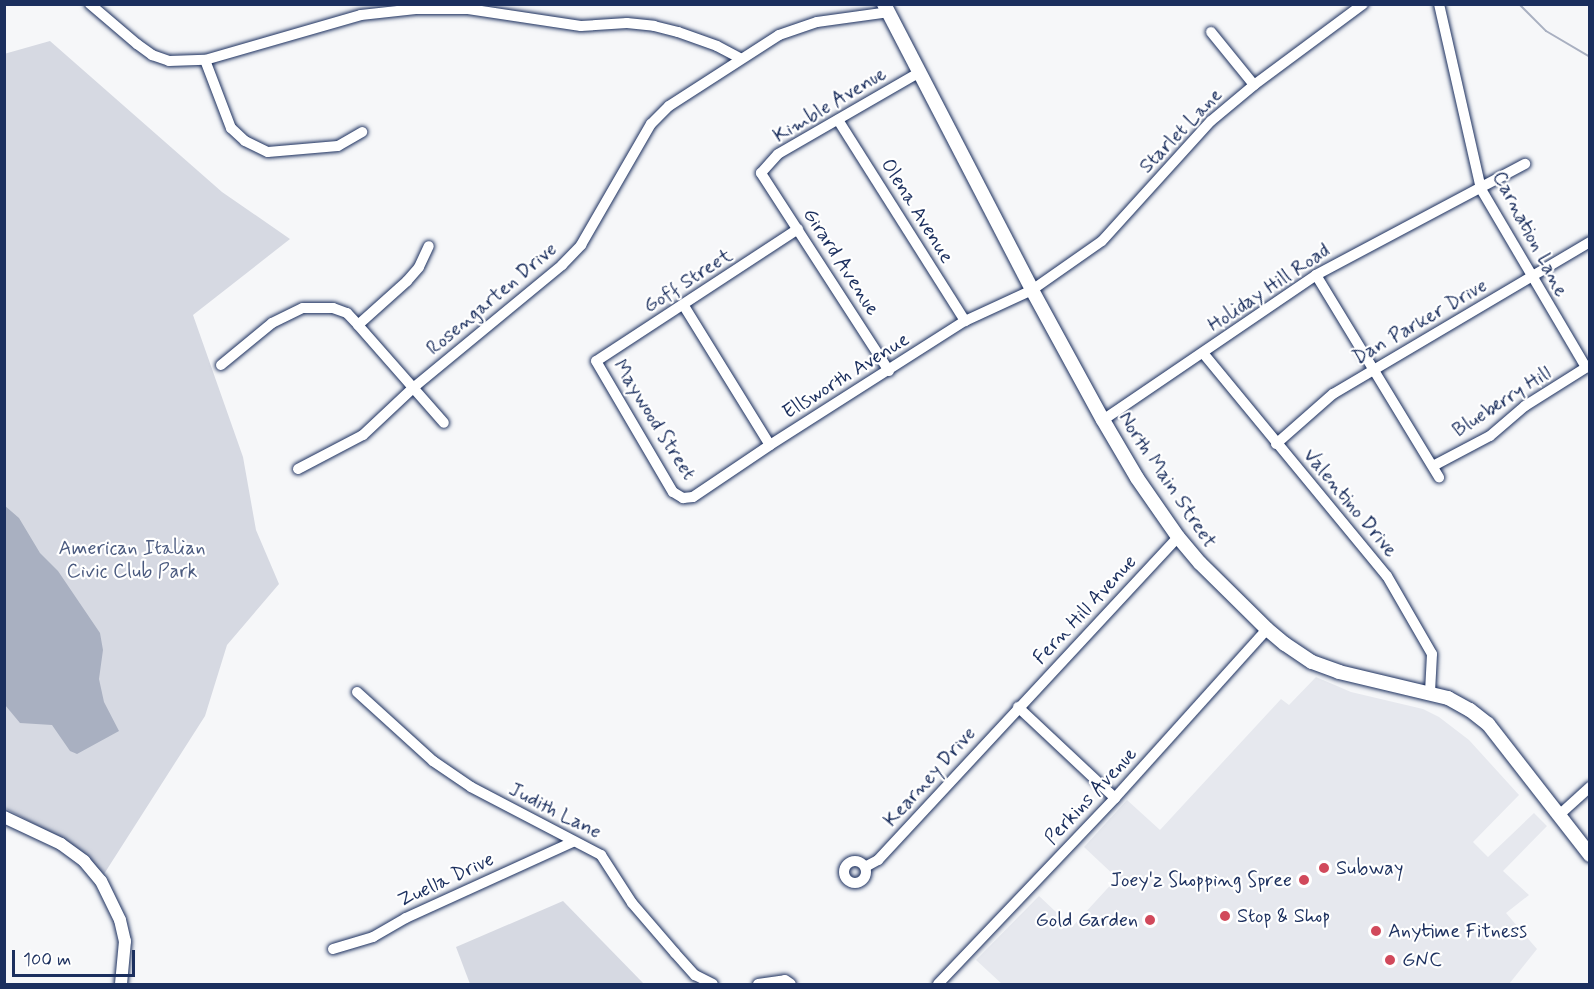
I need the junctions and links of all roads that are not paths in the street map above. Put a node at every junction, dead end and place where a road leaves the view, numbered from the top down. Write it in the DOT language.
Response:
graph roads {
  1 [pos="90,4"];
  2 [pos="1363,4"];
  3 [pos="1439,4"];
  4 [pos="887,8"];
  5 [pos="1211,32"];
  6 [pos="740,58"];
  7 [pos="205,60"];
  8 [pos="920,72"];
  9 [pos="1254,85"];
  10 [pos="838,120"];
  11 [pos="362,132"];
  12 [pos="1525,164"];
  13 [pos="761,173"];
  14 [pos="1481,189"];
  15 [pos="798,229"];
  16 [pos="1590,242"];
  17 [pos="429,246"];
  18 [pos="1316,274"];
  19 [pos="1531,278"];
  20 [pos="1032,290"];
  21 [pos="684,306"];
  22 [pos="965,321"];
  23 [pos="358,325"];
  24 [pos="1203,353"];
  25 [pos="596,361"];
  26 [pos="221,365"];
  27 [pos="1588,366"];
  28 [pos="1373,370"];
  29 [pos="889,371"];
  30 [pos="414,388"];
  31 [pos="1102,420"];
  32 [pos="444,423"];
  33 [pos="770,444"];
  34 [pos="1276,444"];
  35 [pos="1433,466"];
  36 [pos="298,469"];
  37 [pos="1439,477"];
  38 [pos="683,498"];
  39 [pos="1178,537"];
  40 [pos="1268,629"];
  41 [pos="357,692"];
  42 [pos="1430,693"];
  43 [pos="1018,707"];
  44 [pos="1590,787"];
  45 [pos="1115,798"];
  46 [pos="1558,816"];
  47 [pos="4,817"];
  48 [pos="573,842"];
  49 [pos="1590,855"];
  50 [pos="865,867"];
  51 [pos="333,949"];
  52 [pos="121,984"];
  53 [pos="713,984"];
  54 [pos="758,984"];
  55 [pos="791,984"];
  56 [pos="938,984"];
  1 -- 7 [label="street"];
  2 -- 9 [label="street, Starlet Lane"];
  3 -- 14 [label="street, Carnation Lane"];
  4 -- 6 [label="street, Rosengarten Drive"];
  4 -- 8 [label="main road, North Main Street"];
  5 -- 9 [label="street"];
  6 -- 7 [label="street"];
  6 -- 30 [label="street, Rosengarten Drive"];
  7 -- 11 [label="street"];
  8 -- 10 [label="street, Kimble Avenue"];
  8 -- 20 [label="main road, North Main Street"];
  9 -- 20 [label="street, Starlet Lane"];
  10 -- 13 [label="street, Kimble Avenue"];
  10 -- 22 [label="street, Olena Avenue"];
  12 -- 14 [label="street, Holiday Hill Road"];
  13 -- 15 [label="street, Girard Avenue"];
  14 -- 18 [label="street, Holiday Hill Road"];
  14 -- 19 [label="street, Carnation Lane"];
  15 -- 21 [label="street, Goff Street"];
  15 -- 29 [label="street, Girard Avenue"];
  16 -- 19 [label="street, Dan Parker Drive"];
  17 -- 23 [label="street"];
  18 -- 24 [label="street, Holiday Hill Road"];
  18 -- 28 [label="street"];
  19 -- 27 [label="street, Carnation Lane"];
  19 -- 28 [label="street, Dan Parker Drive"];
  20 -- 22 [label="street, Ellsworth Avenue"];
  20 -- 31 [label="main road, North Main Street"];
  21 -- 25 [label="street, Goff Street"];
  21 -- 33 [label="street"];
  22 -- 29 [label="street, Ellsworth Avenue"];
  23 -- 26 [label="street"];
  23 -- 30 [label="street"];
  24 -- 31 [label="street, Holiday Hill Road"];
  24 -- 34 [label="street, Valentino Drive"];
  25 -- 38 [label="street, Maywood Street"];
  27 -- 35 [label="street, Blueberry Hill"];
  28 -- 34 [label="street, Dan Parker Drive"];
  28 -- 35 [label="street"];
  29 -- 33 [label="street, Ellsworth Avenue"];
  30 -- 32 [label="street"];
  30 -- 36 [label="street, Rosengarten Drive"];
  31 -- 39 [label="main road, North Main Street"];
  33 -- 38 [label="street, Ellsworth Avenue"];
  34 -- 42 [label="street, Valentino Drive"];
  35 -- 37 [label="street"];
  39 -- 40 [label="main road, North Main Street"];
  39 -- 43 [label="street, Fern Hill Avenue"];
  40 -- 42 [label="main road, North Main Street"];
  40 -- 45 [label="street, Perkins Avenue"];
  41 -- 48 [label="street, Judith Lane"];
  42 -- 46 [label="main road, North Main Street"];
  43 -- 45 [label="street"];
  43 -- 50 [label="street, Kearney Drive"];
  44 -- 46 [label="street"];
  45 -- 56 [label="street, Perkins Avenue"];
  46 -- 49 [label="main road, North Main Street"];
  47 -- 52 [label="street"];
  48 -- 51 [label="street, Zuella Drive"];
  48 -- 53 [label="street, Judith Lane"];
  54 -- 55 [label="street"];
}
